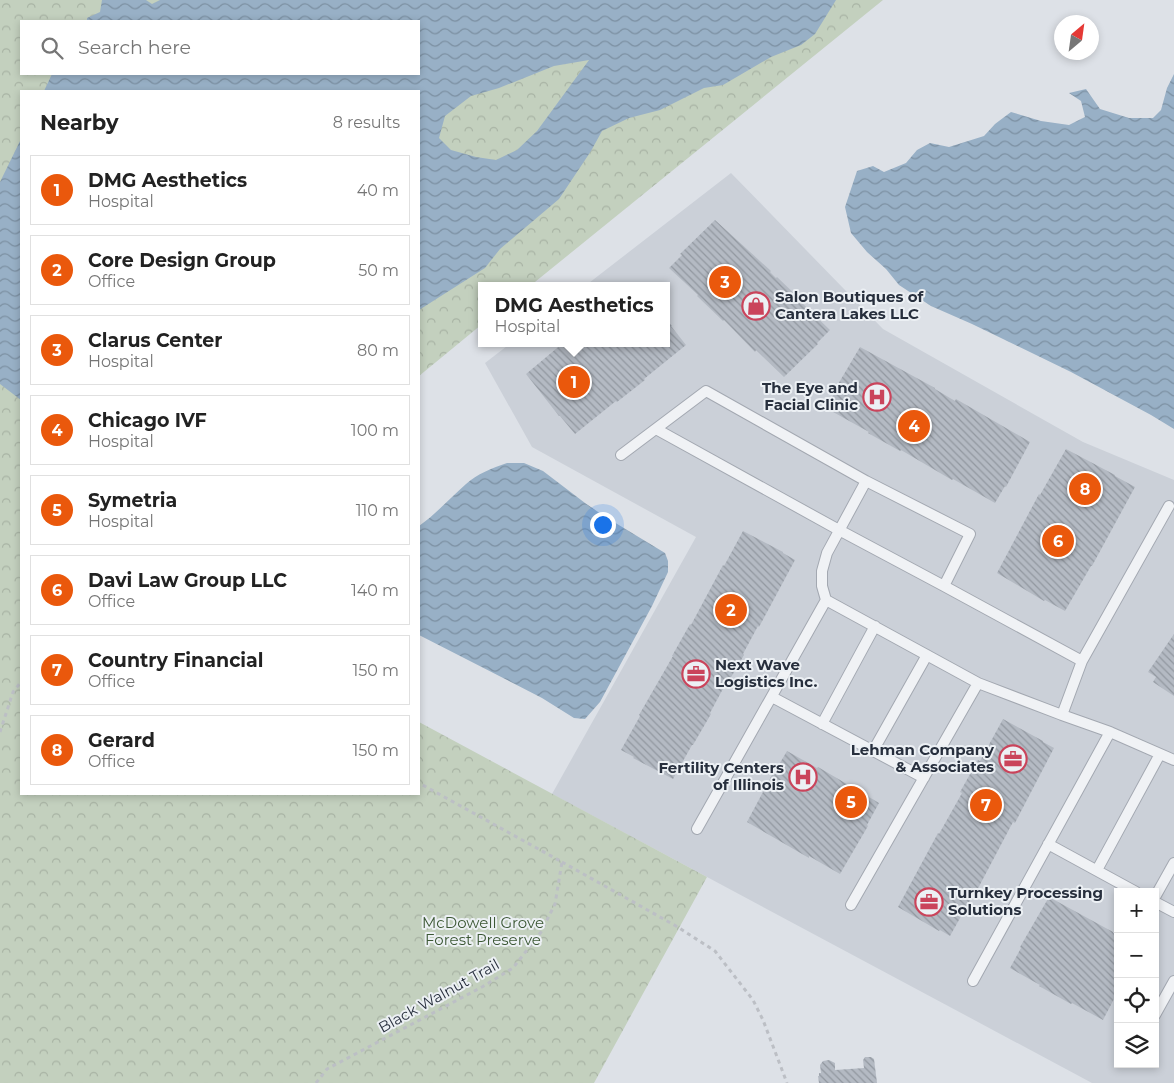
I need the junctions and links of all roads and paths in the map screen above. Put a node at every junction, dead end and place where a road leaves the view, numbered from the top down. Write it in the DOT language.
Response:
graph roads {
  1 [pos="656,429"];
  2 [pos="621,455"];
  3 [pos="866,481"];
  4 [pos="1169,506"];
  5 [pos="840,530"];
  6 [pos="944,586"];
  7 [pos="826,600"];
  8 [pos="875,626"];
  9 [pos="927,655"];
  10 [pos="1082,661"];
  11 [pos="20,683"];
  12 [pos="978,683"];
  13 [pos="772,697"];
  14 [pos="1062,715"];
  15 [pos="822,724"];
  16 [pos="0,732"];
  17 [pos="1110,732"];
  18 [pos="873,751"];
  19 [pos="1160,754"];
  20 [pos="1174,760"];
  21 [pos="924,778"];
  22 [pos="420,784"];
  23 [pos="698,829"];
  24 [pos="1048,844"];
  25 [pos="562,862"];
  26 [pos="1174,863"];
  27 [pos="1097,870"];
  28 [pos="1129,888"];
  29 [pos="1159,890"];
  30 [pos="1159,904"];
  31 [pos="851,905"];
  32 [pos="1174,912"];
  33 [pos="1174,981"];
  34 [pos="973,982"];
  35 [pos="1159,1007"];
  36 [pos="316,1083"];
  37 [pos="787,1083"];
  1 -- 2 [label="lane"];
  1 -- 3 [label="lane"];
  1 -- 5 [label="lane"];
  3 -- 5 [label="lane"];
  3 -- 6 [label="lane"];
  4 -- 10 [label="lane"];
  5 -- 6 [label="lane"];
  5 -- 7 [label="lane"];
  6 -- 10 [label="lane"];
  7 -- 8 [label="lane"];
  7 -- 13 [label="lane"];
  8 -- 9 [label="lane"];
  8 -- 15 [label="lane"];
  9 -- 12 [label="lane"];
  9 -- 18 [label="lane"];
  10 -- 14 [label="lane"];
  11 -- 16 [label="path"];
  12 -- 14 [label="lane"];
  12 -- 21 [label="lane"];
  13 -- 15 [label="lane"];
  13 -- 23 [label="lane"];
  14 -- 17 [label="lane"];
  15 -- 18 [label="lane"];
  17 -- 19 [label="lane"];
  17 -- 24 [label="lane"];
  18 -- 21 [label="lane"];
  19 -- 20 [label="lane"];
  19 -- 27 [label="lane"];
  21 -- 31 [label="lane"];
  22 -- 25 [label="path"];
  24 -- 27 [label="lane"];
  24 -- 34 [label="lane"];
  25 -- 36 [label="path, Black Walnut Trail"];
  25 -- 37 [label="path"];
  26 -- 29 [label="lane"];
  27 -- 28 [label="lane"];
  30 -- 32 [label="lane"];
  33 -- 35 [label="lane"];
}
